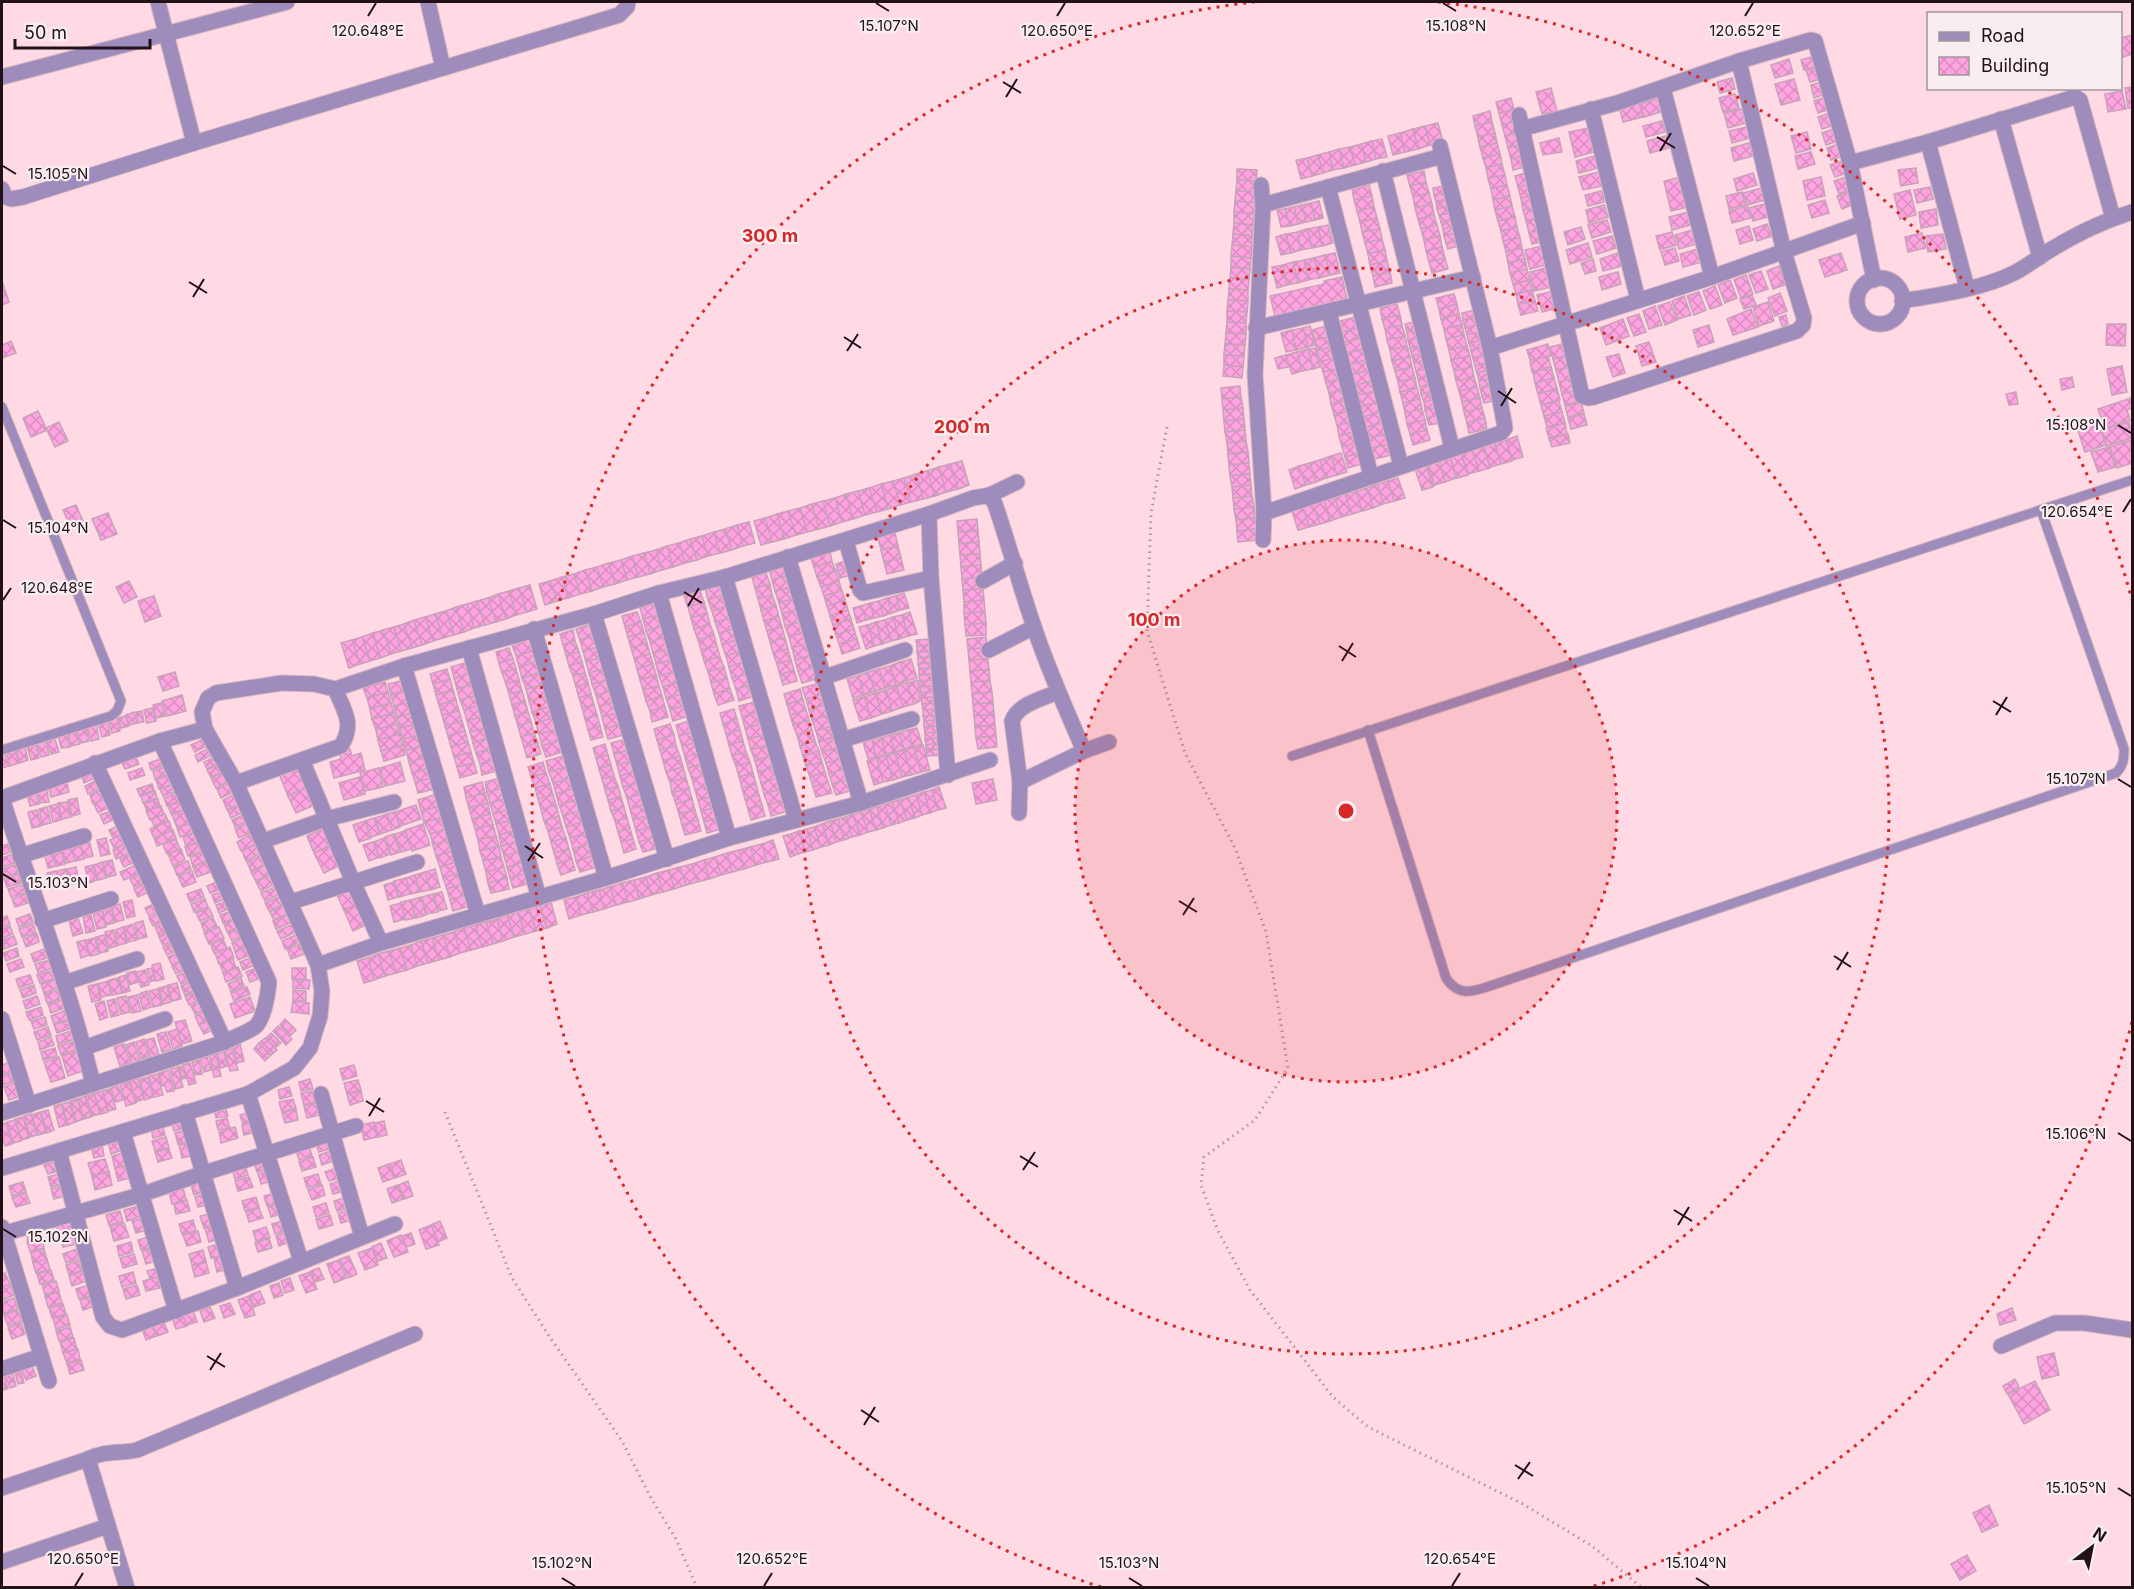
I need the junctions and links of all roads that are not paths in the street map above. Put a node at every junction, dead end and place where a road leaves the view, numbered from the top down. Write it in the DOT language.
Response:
graph roads {
  1 [pos="158,2"];
  2 [pos="287,2"];
  3 [pos="428,2"];
  4 [pos="628,2"];
  5 [pos="166,32"];
  6 [pos="1739,61"];
  7 [pos="443,68"];
  8 [pos="2,77"];
  9 [pos="1663,88"];
  10 [pos="1591,110"];
  11 [pos="2001,119"];
  12 [pos="1928,142"];
  13 [pos="194,143"];
  14 [pos="1850,163"];
  15 [pos="1383,171"];
  16 [pos="1261,185"];
  17 [pos="1328,187"];
  18 [pos="2,189"];
  19 [pos="1263,205"];
  20 [pos="2133,212"];
  21 [pos="2113,218"];
  22 [pos="1863,223"];
  23 [pos="1784,252"];
  24 [pos="2040,256"];
  25 [pos="1473,277"];
  26 [pos="1712,277"];
  27 [pos="1874,280"];
  28 [pos="1967,288"];
  29 [pos="1414,292"];
  30 [pos="1638,300"];
  31 [pos="1902,301"];
  32 [pos="1359,304"];
  33 [pos="1329,312"];
  34 [pos="1565,323"];
  35 [pos="1256,328"];
  36 [pos="1490,348"];
  37 [pos="2,407"];
  38 [pos="1452,448"];
  39 [pos="1401,466"];
  40 [pos="1371,476"];
  41 [pos="2133,480"];
  42 [pos="1017,482"];
  43 [pos="990,495"];
  44 [pos="2041,510"];
  45 [pos="1264,513"];
  46 [pos="929,514"];
  47 [pos="1263,540"];
  48 [pos="846,541"];
  49 [pos="788,557"];
  50 [pos="1015,563"];
  51 [pos="725,577"];
  52 [pos="931,578"];
  53 [pos="983,580"];
  54 [pos="659,593"];
  55 [pos="594,614"];
  56 [pos="1034,627"];
  57 [pos="534,629"];
  58 [pos="469,648"];
  59 [pos="905,650"];
  60 [pos="989,650"];
  61 [pos="404,666"];
  62 [pos="822,678"];
  63 [pos="335,689"];
  64 [pos="1058,692"];
  65 [pos="912,719"];
  66 [pos="205,729"];
  67 [pos="1368,730"];
  68 [pos="842,740"];
  69 [pos="160,741"];
  70 [pos="1108,742"];
  71 [pos="2,750"];
  72 [pos="1084,751"];
  73 [pos="1292,756"];
  74 [pos="302,760"];
  75 [pos="990,760"];
  76 [pos="95,763"];
  77 [pos="948,775"];
  78 [pos="1020,782"];
  79 [pos="236,783"];
  80 [pos="394,802"];
  81 [pos="861,803"];
  82 [pos="1019,813"];
  83 [pos="327,819"];
  84 [pos="796,820"];
  85 [pos="84,836"];
  86 [pos="729,838"];
  87 [pos="263,842"];
  88 [pos="20,856"];
  89 [pos="667,858"];
  90 [pos="417,862"];
  91 [pos="606,878"];
  92 [pos="353,882"];
  93 [pos="539,898"];
  94 [pos="111,899"];
  95 [pos="291,902"];
  96 [pos="478,915"];
  97 [pos="42,921"];
  98 [pos="381,943"];
  99 [pos="137,959"];
  100 [pos="318,965"];
  101 [pos="64,983"];
  102 [pos="2,1019"];
  103 [pos="165,1019"];
  104 [pos="225,1042"];
  105 [pos="84,1048"];
  106 [pos="93,1084"];
  107 [pos="248,1094"];
  108 [pos="321,1094"];
  109 [pos="29,1105"];
  110 [pos="185,1112"];
  111 [pos="2,1113"];
  112 [pos="356,1126"];
  113 [pos="123,1132"];
  114 [pos="331,1133"];
  115 [pos="59,1151"];
  116 [pos="267,1153"];
  117 [pos="2,1168"];
  118 [pos="204,1173"];
  119 [pos="140,1195"];
  120 [pos="76,1214"];
  121 [pos="395,1224"];
  122 [pos="2,1231"];
  123 [pos="362,1237"];
  124 [pos="301,1261"];
  125 [pos="237,1288"];
  126 [pos="176,1311"];
  127 [pos="2133,1330"];
  128 [pos="415,1334"];
  129 [pos="2001,1346"];
  130 [pos="41,1356"];
  131 [pos="2,1369"];
  132 [pos="49,1381"];
  133 [pos="88,1459"];
  134 [pos="2,1488"];
  135 [pos="108,1526"];
  136 [pos="2,1562"];
  137 [pos="127,1587"];
  1 -- 5 [label="street"];
  2 -- 5 [label="street"];
  3 -- 7 [label="street"];
  4 -- 7 [label="street"];
  5 -- 8 [label="street"];
  5 -- 13 [label="street"];
  6 -- 9 [label="street"];
  6 -- 14 [label="street"];
  6 -- 23 [label="street"];
  7 -- 13 [label="street"];
  9 -- 10 [label="street"];
  9 -- 26 [label="street"];
  10 -- 30 [label="street"];
  10 -- 34 [label="street"];
  11 -- 12 [label="street"];
  11 -- 21 [label="street"];
  11 -- 24 [label="street"];
  12 -- 14 [label="street"];
  12 -- 28 [label="street"];
  13 -- 18 [label="street"];
  14 -- 22 [label="street"];
  15 -- 17 [label="street"];
  15 -- 25 [label="street"];
  15 -- 29 [label="street"];
  16 -- 19 [label="street"];
  17 -- 19 [label="street"];
  17 -- 32 [label="street"];
  19 -- 35 [label="street"];
  20 -- 21 [label="street"];
  21 -- 24 [label="street"];
  22 -- 23 [label="street"];
  22 -- 27 [label="street"];
  23 -- 26 [label="street"];
  23 -- 34 [label="street"];
  24 -- 28 [label="street"];
  25 -- 29 [label="street"];
  25 -- 36 [label="street"];
  26 -- 30 [label="street"];
  27 -- 31 [label="street"];
  27 -- 31 [label="street"];
  28 -- 31 [label="street"];
  29 -- 32 [label="street"];
  29 -- 38 [label="street"];
  30 -- 34 [label="street"];
  32 -- 33 [label="street"];
  32 -- 39 [label="street"];
  33 -- 35 [label="street"];
  33 -- 40 [label="street"];
  34 -- 36 [label="street"];
  35 -- 45 [label="street"];
  36 -- 38 [label="street"];
  37 -- 71 [label="lane"];
  38 -- 39 [label="street"];
  39 -- 40 [label="street"];
  40 -- 45 [label="street"];
  41 -- 44 [label="lane"];
  42 -- 43 [label="street"];
  43 -- 46 [label="street"];
  43 -- 50 [label="street"];
  44 -- 67 [label="lane"];
  44 -- 67 [label="lane"];
  45 -- 47 [label="street"];
  46 -- 48 [label="street"];
  46 -- 52 [label="street"];
  48 -- 49 [label="street"];
  48 -- 52 [label="street"];
  49 -- 51 [label="street"];
  49 -- 62 [label="street"];
  50 -- 53 [label="street"];
  50 -- 56 [label="street"];
  51 -- 54 [label="street"];
  51 -- 84 [label="street"];
  52 -- 77 [label="street"];
  54 -- 55 [label="street"];
  54 -- 86 [label="street"];
  55 -- 57 [label="street"];
  55 -- 89 [label="street"];
  56 -- 60 [label="street"];
  56 -- 64 [label="street"];
  57 -- 58 [label="street"];
  57 -- 91 [label="street"];
  58 -- 61 [label="street"];
  58 -- 93 [label="street"];
  59 -- 62 [label="street"];
  61 -- 63 [label="street"];
  61 -- 96 [label="street"];
  62 -- 68 [label="street"];
  63 -- 66 [label="street"];
  63 -- 74 [label="street"];
  64 -- 72 [label="street"];
  64 -- 78 [label="street"];
  65 -- 68 [label="street"];
  66 -- 69 [label="street"];
  66 -- 79 [label="street"];
  67 -- 73 [label="lane"];
  68 -- 81 [label="street"];
  69 -- 76 [label="street"];
  69 -- 104 [label="street"];
  70 -- 72 [label="street"];
  72 -- 78 [label="street"];
  74 -- 79 [label="street"];
  74 -- 83 [label="street"];
  75 -- 77 [label="street"];
  76 -- 88 [label="street"];
  76 -- 104 [label="street"];
  77 -- 81 [label="street"];
  78 -- 82 [label="street"];
  79 -- 87 [label="street"];
  80 -- 83 [label="street"];
  81 -- 84 [label="street"];
  83 -- 87 [label="street"];
  83 -- 92 [label="street"];
  84 -- 86 [label="street"];
  85 -- 88 [label="street"];
  86 -- 89 [label="street"];
  87 -- 95 [label="street"];
  88 -- 97 [label="street"];
  89 -- 91 [label="street"];
  90 -- 92 [label="street"];
  91 -- 93 [label="street"];
  92 -- 95 [label="street"];
  92 -- 98 [label="street"];
  93 -- 96 [label="street"];
  94 -- 97 [label="street"];
  95 -- 100 [label="street"];
  96 -- 98 [label="street"];
  97 -- 101 [label="street"];
  98 -- 100 [label="street"];
  99 -- 101 [label="street"];
  100 -- 107 [label="street"];
  101 -- 105 [label="street"];
  102 -- 109 [label="street"];
  103 -- 105 [label="street"];
  104 -- 106 [label="street"];
  105 -- 106 [label="street"];
  106 -- 109 [label="street"];
  107 -- 110 [label="street"];
  107 -- 116 [label="street"];
  108 -- 114 [label="street"];
  109 -- 111 [label="street"];
  110 -- 113 [label="street"];
  110 -- 118 [label="street"];
  112 -- 114 [label="street"];
  113 -- 115 [label="street"];
  113 -- 119 [label="street"];
  114 -- 116 [label="street"];
  114 -- 123 [label="street"];
  115 -- 117 [label="street"];
  115 -- 120 [label="street"];
  116 -- 118 [label="street"];
  116 -- 124 [label="street"];
  118 -- 119 [label="street"];
  118 -- 125 [label="street"];
  119 -- 120 [label="street"];
  119 -- 126 [label="street"];
  120 -- 122 [label="street"];
  120 -- 126 [label="street"];
  121 -- 123 [label="street"];
  122 -- 130 [label="street"];
  123 -- 124 [label="street"];
  124 -- 125 [label="street"];
  125 -- 126 [label="street"];
  127 -- 129 [label="street"];
  128 -- 133 [label="street"];
  130 -- 131 [label="street"];
  130 -- 132 [label="street"];
  133 -- 134 [label="street"];
  133 -- 135 [label="street"];
  135 -- 136 [label="street"];
  135 -- 137 [label="street"];
}
